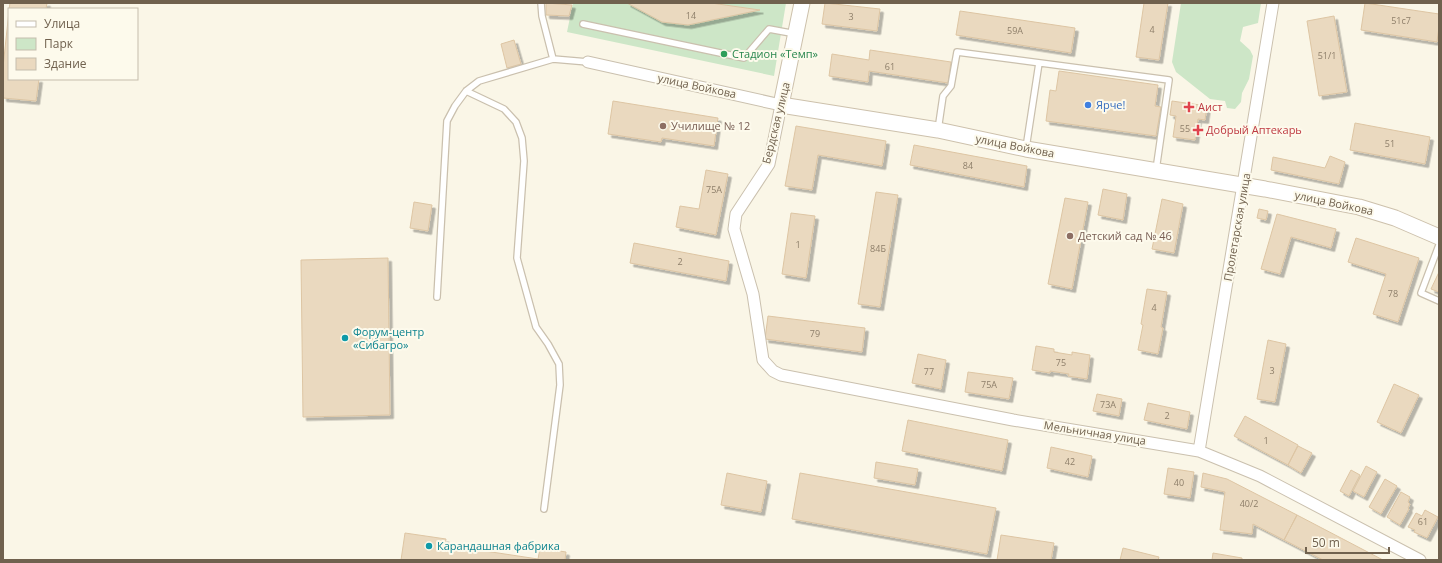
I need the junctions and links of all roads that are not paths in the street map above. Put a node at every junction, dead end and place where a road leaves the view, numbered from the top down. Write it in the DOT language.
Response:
graph roads {
  1 [pos="541,3"];
  2 [pos="802,3"];
  3 [pos="1273,3"];
  4 [pos="583,24"];
  5 [pos="797,34"];
  6 [pos="553,59"];
  7 [pos="588,62"];
  8 [pos="1039,63"];
  9 [pos="466,91"];
  10 [pos="782,105"];
  11 [pos="938,130"];
  12 [pos="1026,149"];
  13 [pos="1156,171"];
  14 [pos="1244,186"];
  15 [pos="1439,237"];
  16 [pos="1439,244"];
  17 [pos="437,297"];
  18 [pos="1439,301"];
  19 [pos="761,353"];
  20 [pos="1199,451"];
  21 [pos="544,509"];
  22 [pos="1420,560"];
  1 -- 6 [label="lane"];
  2 -- 5 [label="street, Бердская улица"];
  3 -- 14 [label="street, Пролетарская улица"];
  4 -- 5 [label="lane"];
  5 -- 10 [label="street, Бердская улица"];
  6 -- 7 [label="lane"];
  6 -- 9 [label="lane"];
  7 -- 10 [label="street, улица Войкова"];
  8 -- 11 [label="lane"];
  8 -- 12 [label="lane"];
  8 -- 13 [label="lane"];
  9 -- 17 [label="lane"];
  9 -- 21 [label="lane"];
  10 -- 11 [label="street, улица Войкова"];
  10 -- 19 [label="street, Бердская улица"];
  11 -- 12 [label="street, улица Войкова"];
  12 -- 13 [label="street, улица Войкова"];
  13 -- 14 [label="street, улица Войкова"];
  14 -- 15 [label="street, улица Войкова"];
  14 -- 20 [label="street, Пролетарская улица"];
  16 -- 18 [label="lane"];
  19 -- 20 [label="street, Мельничная улица"];
  20 -- 22 [label="street, Мельничная улица"];
}
